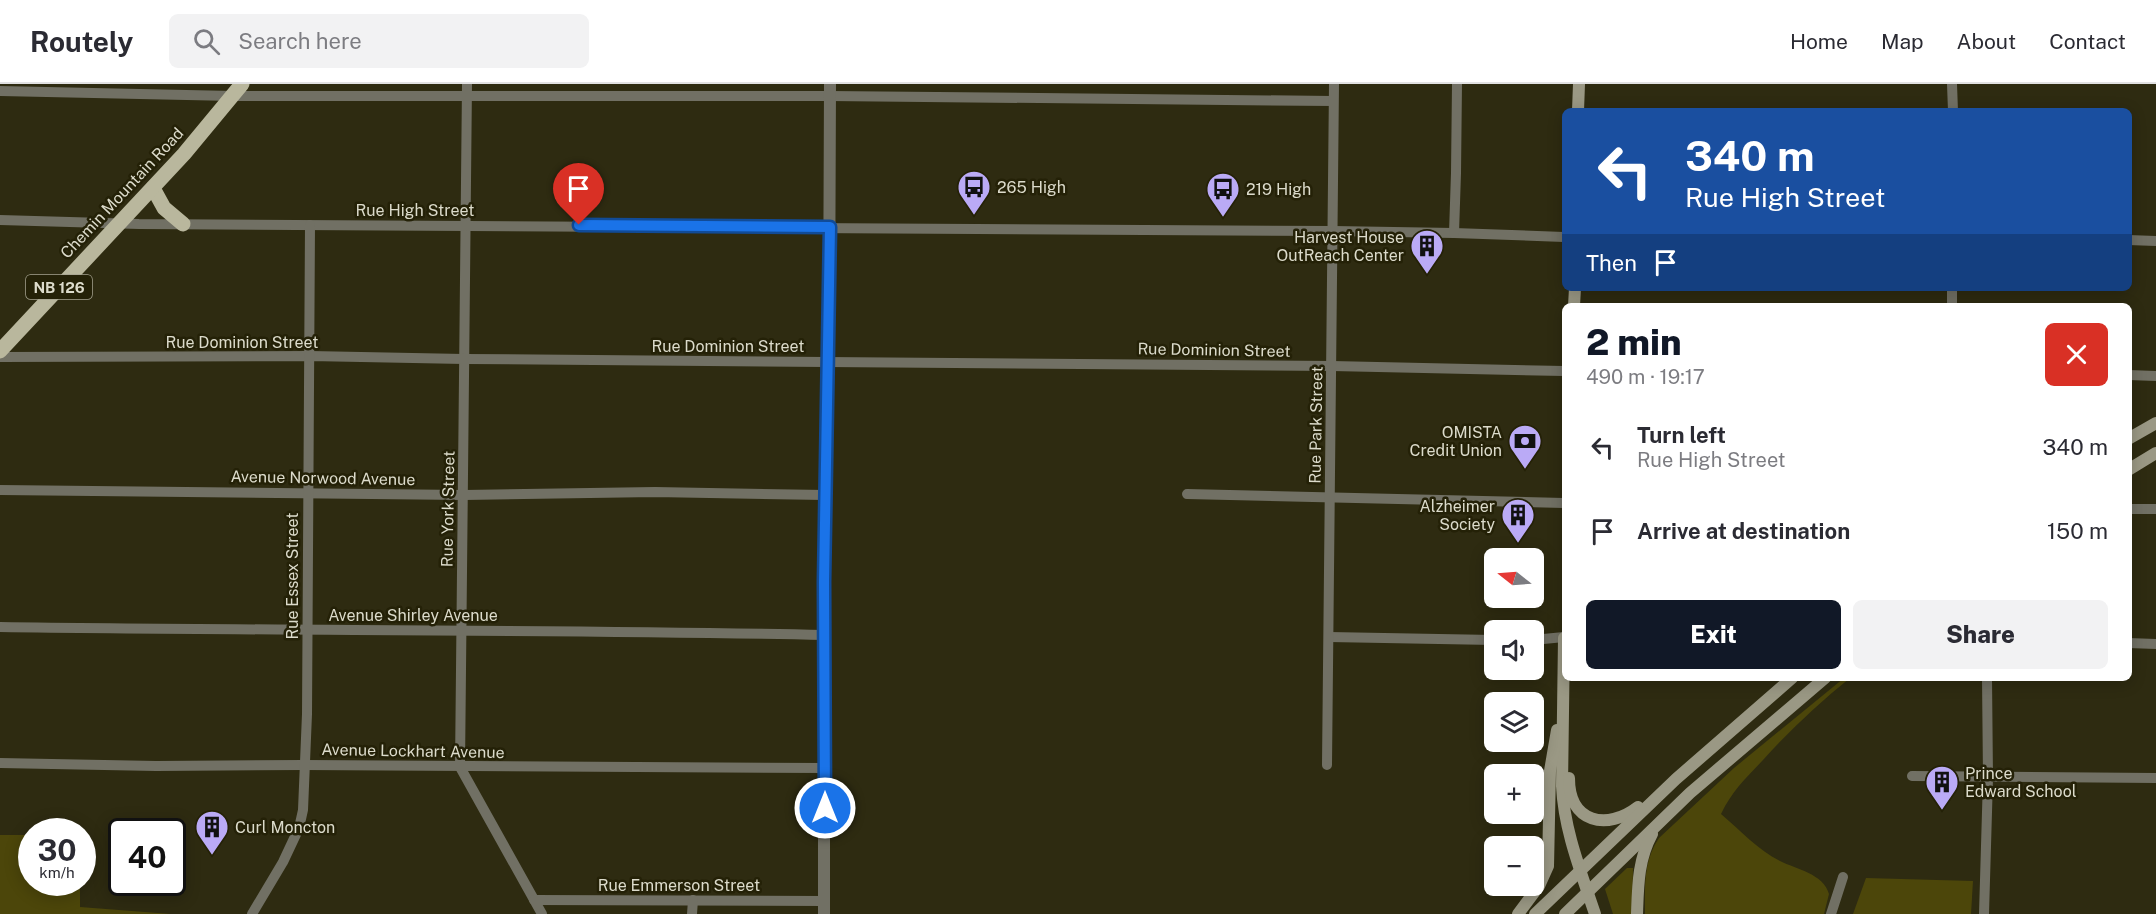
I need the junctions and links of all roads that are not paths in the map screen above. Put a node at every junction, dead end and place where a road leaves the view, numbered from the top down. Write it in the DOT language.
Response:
graph roads {
  1 [pos="466,84"];
  2 [pos="1334,84"];
  3 [pos="1457,84"];
  4 [pos="1579,84"];
  5 [pos="1953,84"];
  6 [pos="237,90"];
  7 [pos="830,90"];
  8 [pos="0,91"];
  9 [pos="466,97"];
  10 [pos="1333,101"];
  11 [pos="1578,108"];
  12 [pos="1953,108"];
  13 [pos="153,188"];
  14 [pos="0,220"];
  15 [pos="119,224"];
  16 [pos="183,224"];
  17 [pos="310,225"];
  18 [pos="466,225"];
  19 [pos="830,227"];
  20 [pos="1334,231"];
  21 [pos="1454,233"];
  22 [pos="1562,237"];
  23 [pos="2132,240"];
  24 [pos="2156,241"];
  25 [pos="0,351"];
  26 [pos="310,356"];
  27 [pos="0,357"];
  28 [pos="464,359"];
  29 [pos="828,361"];
  30 [pos="1332,366"];
  31 [pos="1562,371"];
  32 [pos="2132,375"];
  33 [pos="2156,376"];
  34 [pos="2156,423"];
  35 [pos="2132,437"];
  36 [pos="2156,453"];
  37 [pos="2132,468"];
  38 [pos="0,490"];
  39 [pos="307,493"];
  40 [pos="1187,494"];
  41 [pos="464,495"];
  42 [pos="825,495"];
  43 [pos="1331,498"];
  44 [pos="1562,503"];
  45 [pos="2132,509"];
  46 [pos="2156,509"];
  47 [pos="0,627"];
  48 [pos="307,630"];
  49 [pos="462,631"];
  50 [pos="825,635"];
  51 [pos="1329,637"];
  52 [pos="1562,638"];
  53 [pos="1544,639"];
  54 [pos="1484,640"];
  55 [pos="2132,643"];
  56 [pos="2156,644"];
  57 [pos="1563,681"];
  58 [pos="1789,681"];
  59 [pos="1821,681"];
  60 [pos="1987,681"];
  61 [pos="1562,705"];
  62 [pos="0,763"];
  63 [pos="304,765"];
  64 [pos="1327,765"];
  65 [pos="460,766"];
  66 [pos="825,768"];
  67 [pos="1912,776"];
  68 [pos="1988,778"];
  69 [pos="2156,778"];
  70 [pos="1676,779"];
  71 [pos="1656,825"];
  72 [pos="1581,871"];
  73 [pos="1843,877"];
  74 [pos="1588,892"];
  75 [pos="534,900"];
  76 [pos="693,900"];
  77 [pos="825,901"];
  78 [pos="252,914"];
  79 [pos="542,914"];
  80 [pos="692,914"];
  81 [pos="824,914"];
  82 [pos="1518,914"];
  83 [pos="1535,914"];
  84 [pos="1565,914"];
  85 [pos="1595,914"];
  86 [pos="1637,914"];
  87 [pos="1831,914"];
  88 [pos="1984,914"];
  1 -- 9 [label="street, Rue York Street"];
  2 -- 10 [label="street, Rue Park Street"];
  3 -- 21 [label="street"];
  4 -- 11 [label="main road"];
  5 -- 12 [label="street"];
  6 -- 8 [label="street"];
  6 -- 9 [label="street"];
  6 -- 13 [label="main road, Chemin Mountain Road / NB 126"];
  7 -- 9 [label="street"];
  7 -- 10 [label="street"];
  7 -- 19 [label="street"];
  9 -- 18 [label="street, Rue York Street"];
  10 -- 20 [label="street, Rue Park Street"];
  13 -- 15 [label="main road, Chemin Mountain Road / NB 126"];
  13 -- 16 [label="main road"];
  14 -- 15 [label="street, Rue High Street"];
  15 -- 16 [label="street, Rue High Street"];
  15 -- 25 [label="main road, Chemin Mountain Road / NB 126"];
  16 -- 17 [label="street, Rue High Street"];
  17 -- 18 [label="street, Rue High Street"];
  17 -- 26 [label="street, Rue Essex Street"];
  18 -- 19 [label="street, Rue High Street"];
  18 -- 28 [label="street, Rue York Street"];
  19 -- 20 [label="street, Rue High Street"];
  19 -- 29 [label="street"];
  20 -- 21 [label="street, Rue High Street"];
  20 -- 30 [label="street, Rue Park Street"];
  21 -- 22 [label="street, Rue High Street"];
  23 -- 24 [label="street"];
  26 -- 27 [label="street, Rue Dominion Street"];
  26 -- 28 [label="street, Rue Dominion Street"];
  26 -- 39 [label="street, Rue Essex Street"];
  28 -- 29 [label="street, Rue Dominion Street"];
  28 -- 41 [label="street, Rue York Street"];
  29 -- 30 [label="street, Rue Dominion Street"];
  29 -- 42 [label="street"];
  30 -- 31 [label="street, Rue Dominion Street"];
  30 -- 43 [label="street, Rue Park Street"];
  32 -- 33 [label="street"];
  34 -- 35 [label="main road"];
  36 -- 37 [label="main road"];
  38 -- 39 [label="street, Avenue Norwood Avenue"];
  39 -- 41 [label="street, Avenue Norwood Avenue"];
  39 -- 48 [label="street, Rue Essex Street"];
  40 -- 43 [label="street"];
  41 -- 42 [label="street, Avenue Norwood Avenue"];
  41 -- 49 [label="street, Rue York Street"];
  42 -- 50 [label="street"];
  43 -- 44 [label="street"];
  43 -- 51 [label="street, Rue Park Street"];
  45 -- 46 [label="street"];
  47 -- 48 [label="street, Avenue Shirley Avenue"];
  48 -- 49 [label="street, Avenue Shirley Avenue"];
  48 -- 63 [label="street, Rue Essex Street"];
  49 -- 50 [label="street, Avenue Shirley Avenue"];
  49 -- 65 [label="street, Rue York Street"];
  50 -- 66 [label="street"];
  51 -- 54 [label="street"];
  51 -- 64 [label="street, Rue Park Street"];
  52 -- 53 [label="street"];
  55 -- 56 [label="street"];
  57 -- 61 [label="main road"];
  58 -- 70 [label="main road"];
  59 -- 71 [label="main road"];
  60 -- 68 [label="street"];
  61 -- 70 [label="main road"];
  61 -- 72 [label="main road"];
  61 -- 82 [label="main road"];
  62 -- 63 [label="street, Avenue Lockhart Avenue"];
  63 -- 65 [label="street, Avenue Lockhart Avenue"];
  63 -- 78 [label="street, Rue Essex Street"];
  65 -- 66 [label="street, Avenue Lockhart Avenue"];
  65 -- 75 [label="street, Rue York Street"];
  66 -- 77 [label="street"];
  67 -- 68 [label="street"];
  68 -- 69 [label="street"];
  68 -- 88 [label="street"];
  70 -- 72 [label="main road"];
  71 -- 74 [label="main road"];
  71 -- 86 [label="main road"];
  72 -- 74 [label="main road"];
  72 -- 83 [label="main road"];
  73 -- 87 [label="street"];
  74 -- 84 [label="main road"];
  74 -- 85 [label="main road"];
  75 -- 76 [label="street, Rue Emmerson Street"];
  75 -- 79 [label="street, Rue York Street"];
  76 -- 77 [label="street, Rue Emmerson Street"];
  76 -- 80 [label="street"];
  77 -- 81 [label="street"];
}
